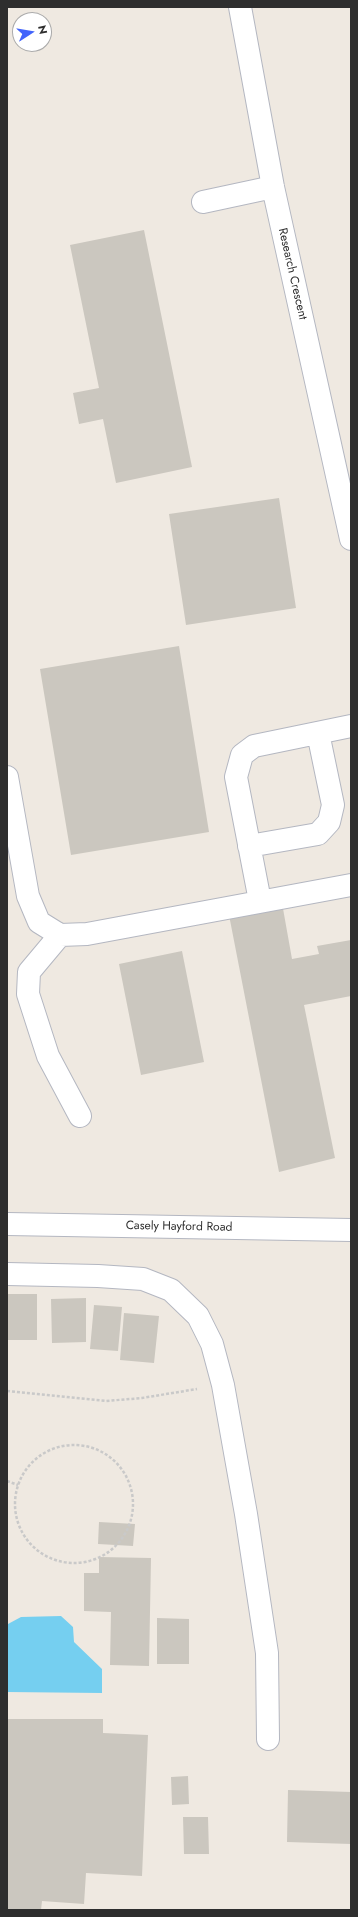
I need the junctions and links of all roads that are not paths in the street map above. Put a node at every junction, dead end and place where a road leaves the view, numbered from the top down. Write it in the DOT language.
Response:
graph roads {
  1 [pos="240,7"];
  2 [pos="273,187"];
  3 [pos="204,202"];
  4 [pos="351,539"];
  5 [pos="351,726"];
  6 [pos="318,733"];
  7 [pos="7,777"];
  8 [pos="249,846"];
  9 [pos="351,885"];
  10 [pos="260,901"];
  11 [pos="60,935"];
  12 [pos="80,1116"];
  13 [pos="7,1224"];
  14 [pos="351,1230"];
  15 [pos="7,1274"];
  16 [pos="268,1739"];
  1 -- 2 [label="street, Research Crescent"];
  2 -- 3 [label="street"];
  2 -- 4 [label="street, Research Crescent"];
  5 -- 6 [label="street"];
  6 -- 8 [label="street"];
  6 -- 8 [label="street"];
  7 -- 11 [label="street"];
  8 -- 10 [label="street"];
  9 -- 10 [label="street"];
  10 -- 11 [label="street"];
  11 -- 12 [label="street"];
  13 -- 14 [label="street, Casely Hayford Road"];
  15 -- 16 [label="street"];
}
